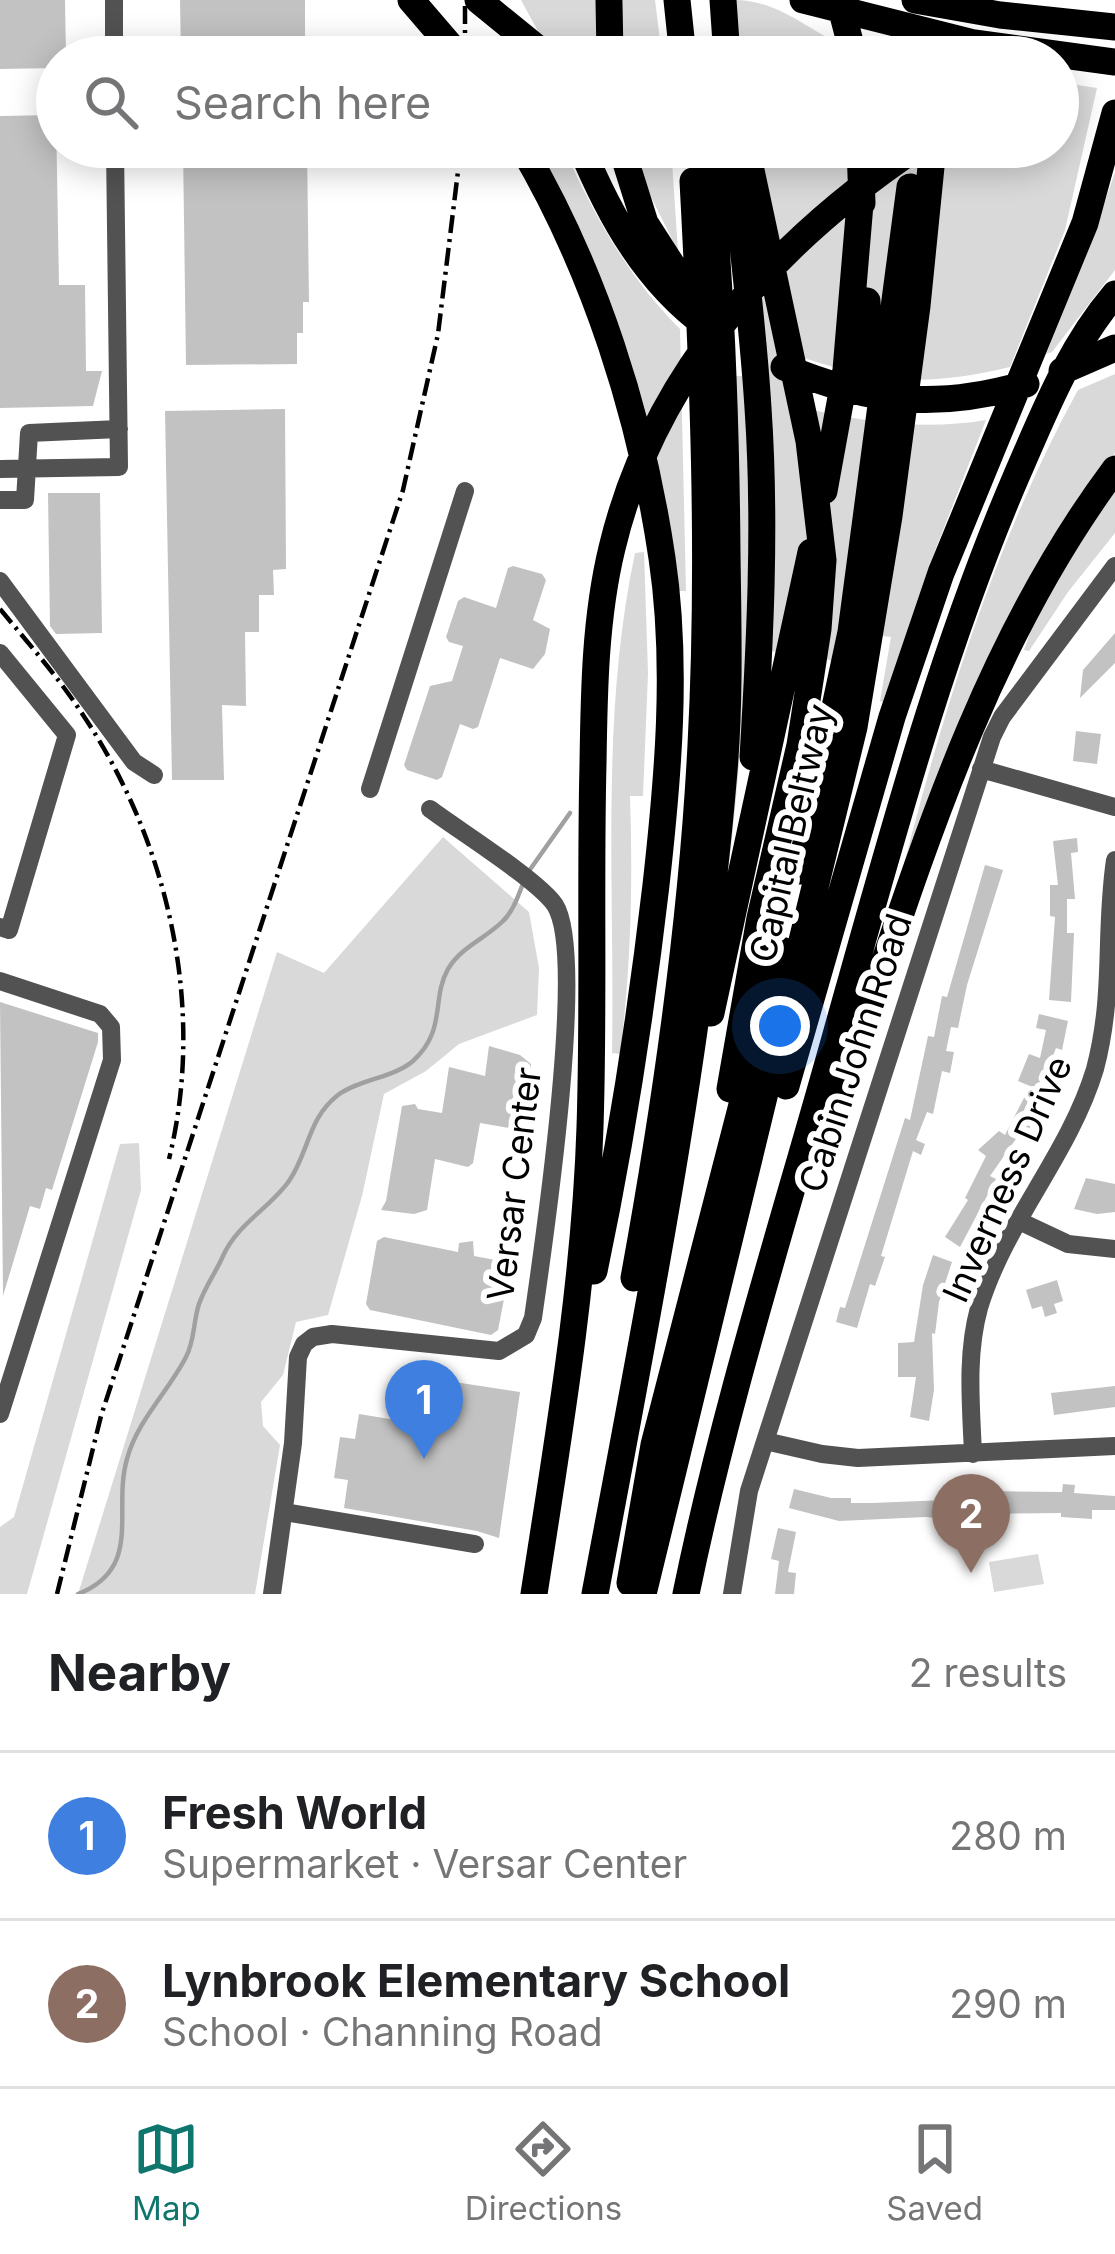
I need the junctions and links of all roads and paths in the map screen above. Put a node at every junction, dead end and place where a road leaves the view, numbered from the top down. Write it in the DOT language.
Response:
graph roads {
  1 [pos="114,0"];
  2 [pos="478,0"];
  3 [pos="511,0"];
  4 [pos="609,0"];
  5 [pos="676,0"];
  6 [pos="694,0"];
  7 [pos="723,0"];
  8 [pos="803,0"];
  9 [pos="839,0"];
  10 [pos="916,0"];
  11 [pos="926,0"];
  12 [pos="945,0"];
  13 [pos="1045,0"];
  14 [pos="421,10"];
  15 [pos="1115,15"];
  16 [pos="1115,27"];
  17 [pos="114,36"];
  18 [pos="443,36"];
  19 [pos="520,36"];
  20 [pos="532,36"];
  21 [pos="610,36"];
  22 [pos="680,36"];
  23 [pos="698,36"];
  24 [pos="726,36"];
  25 [pos="848,36"];
  26 [pos="923,36"];
  27 [pos="942,36"];
  28 [pos="946,36"];
  29 [pos="1012,36"];
  30 [pos="1079,39"];
  31 [pos="1079,57"];
  32 [pos="1115,62"];
  33 [pos="1114,121"];
  34 [pos="116,168"];
  35 [pos="532,168"];
  36 [pos="590,168"];
  37 [pos="628,168"];
  38 [pos="693,168"];
  39 [pos="709,168"];
  40 [pos="735,168"];
  41 [pos="750,168"];
  42 [pos="860,168"];
  43 [pos="888,168"];
  44 [pos="913,168"];
  45 [pos="930,168"];
  46 [pos="861,192"];
  47 [pos="686,298"];
  48 [pos="1112,306"];
  49 [pos="1115,348"];
  50 [pos="119,429"];
  51 [pos="28,468"];
  52 [pos="0,469"];
  53 [pos="1115,470"];
  54 [pos="465,491"];
  55 [pos="0,500"];
  56 [pos="866,530"];
  57 [pos="1115,566"];
  58 [pos="0,581"];
  59 [pos="861,635"];
  60 [pos="0,653"];
  61 [pos="981,769"];
  62 [pos="154,776"];
  63 [pos="370,789"];
  64 [pos="1115,807"];
  65 [pos="430,809"];
  66 [pos="1115,860"];
  67 [pos="736,904"];
  68 [pos="0,927"];
  69 [pos="0,981"];
  70 [pos="668,1198"];
  71 [pos="1018,1221"];
  72 [pos="1115,1249"];
  73 [pos="709,1277"];
  74 [pos="740,1376"];
  75 [pos="0,1414"];
  76 [pos="561,1421"];
  77 [pos="765,1441"];
  78 [pos="1115,1446"];
  79 [pos="973,1454"];
  80 [pos="285,1513"];
  81 [pos="475,1544"];
  82 [pos="272,1594"];
  83 [pos="534,1594"];
  84 [pos="577,1594"];
  85 [pos="595,1594"];
  86 [pos="628,1594"];
  87 [pos="643,1594"];
  88 [pos="686,1594"];
  89 [pos="732,1594"];
  1 -- 17 [label="street"];
  2 -- 19 [label="highway"];
  3 -- 20 [label="highway"];
  4 -- 21 [label="highway"];
  5 -- 22 [label="highway"];
  6 -- 23 [label="highway"];
  7 -- 24 [label="highway"];
  8 -- 28 [label="highway"];
  9 -- 25 [label="highway"];
  10 -- 16 [label="highway"];
  11 -- 26 [label="highway"];
  12 -- 27 [label="highway"];
  13 -- 29 [label="highway"];
  14 -- 18 [label="highway"];
  15 -- 30 [label="highway"];
  31 -- 32 [label="highway"];
  33 -- 73 [label="highway"];
  34 -- 50 [label="street"];
  35 -- 76 [label="highway"];
  36 -- 47 [label="highway"];
  37 -- 47 [label="highway"];
  38 -- 84 [label="highway"];
  39 -- 70 [label="highway"];
  40 -- 67 [label="highway"];
  41 -- 73 [label="highway"];
  42 -- 46 [label="highway"];
  43 -- 76 [label="highway"];
  44 -- 56 [label="highway"];
  45 -- 59 [label="highway, Capital Beltway"];
  46 -- 56 [label="highway"];
  46 -- 67 [label="highway"];
  47 -- 49 [label="highway"];
  48 -- 74 [label="highway"];
  50 -- 51 [label="street"];
  50 -- 51 [label="street"];
  51 -- 52 [label="street"];
  51 -- 55 [label="street"];
  53 -- 74 [label="highway"];
  54 -- 63 [label="street"];
  56 -- 59 [label="highway"];
  57 -- 61 [label="street, Cabin John Road"];
  58 -- 62 [label="street"];
  59 -- 73 [label="highway, Capital Beltway"];
  60 -- 68 [label="street"];
  61 -- 64 [label="street"];
  61 -- 77 [label="street, Cabin John Road"];
  65 -- 80 [label="street, Versar Center"];
  66 -- 71 [label="street, Inverness Drive"];
  67 -- 70 [label="highway"];
  69 -- 75 [label="street"];
  70 -- 85 [label="highway"];
  71 -- 72 [label="street"];
  71 -- 79 [label="street, Inverness Drive"];
  73 -- 86 [label="highway"];
  73 -- 87 [label="highway, Capital Beltway"];
  74 -- 88 [label="highway"];
  76 -- 83 [label="highway"];
  77 -- 79 [label="street"];
  77 -- 89 [label="street, Cabin John Road"];
  78 -- 79 [label="street"];
  80 -- 81 [label="street"];
  80 -- 82 [label="street"];
}
